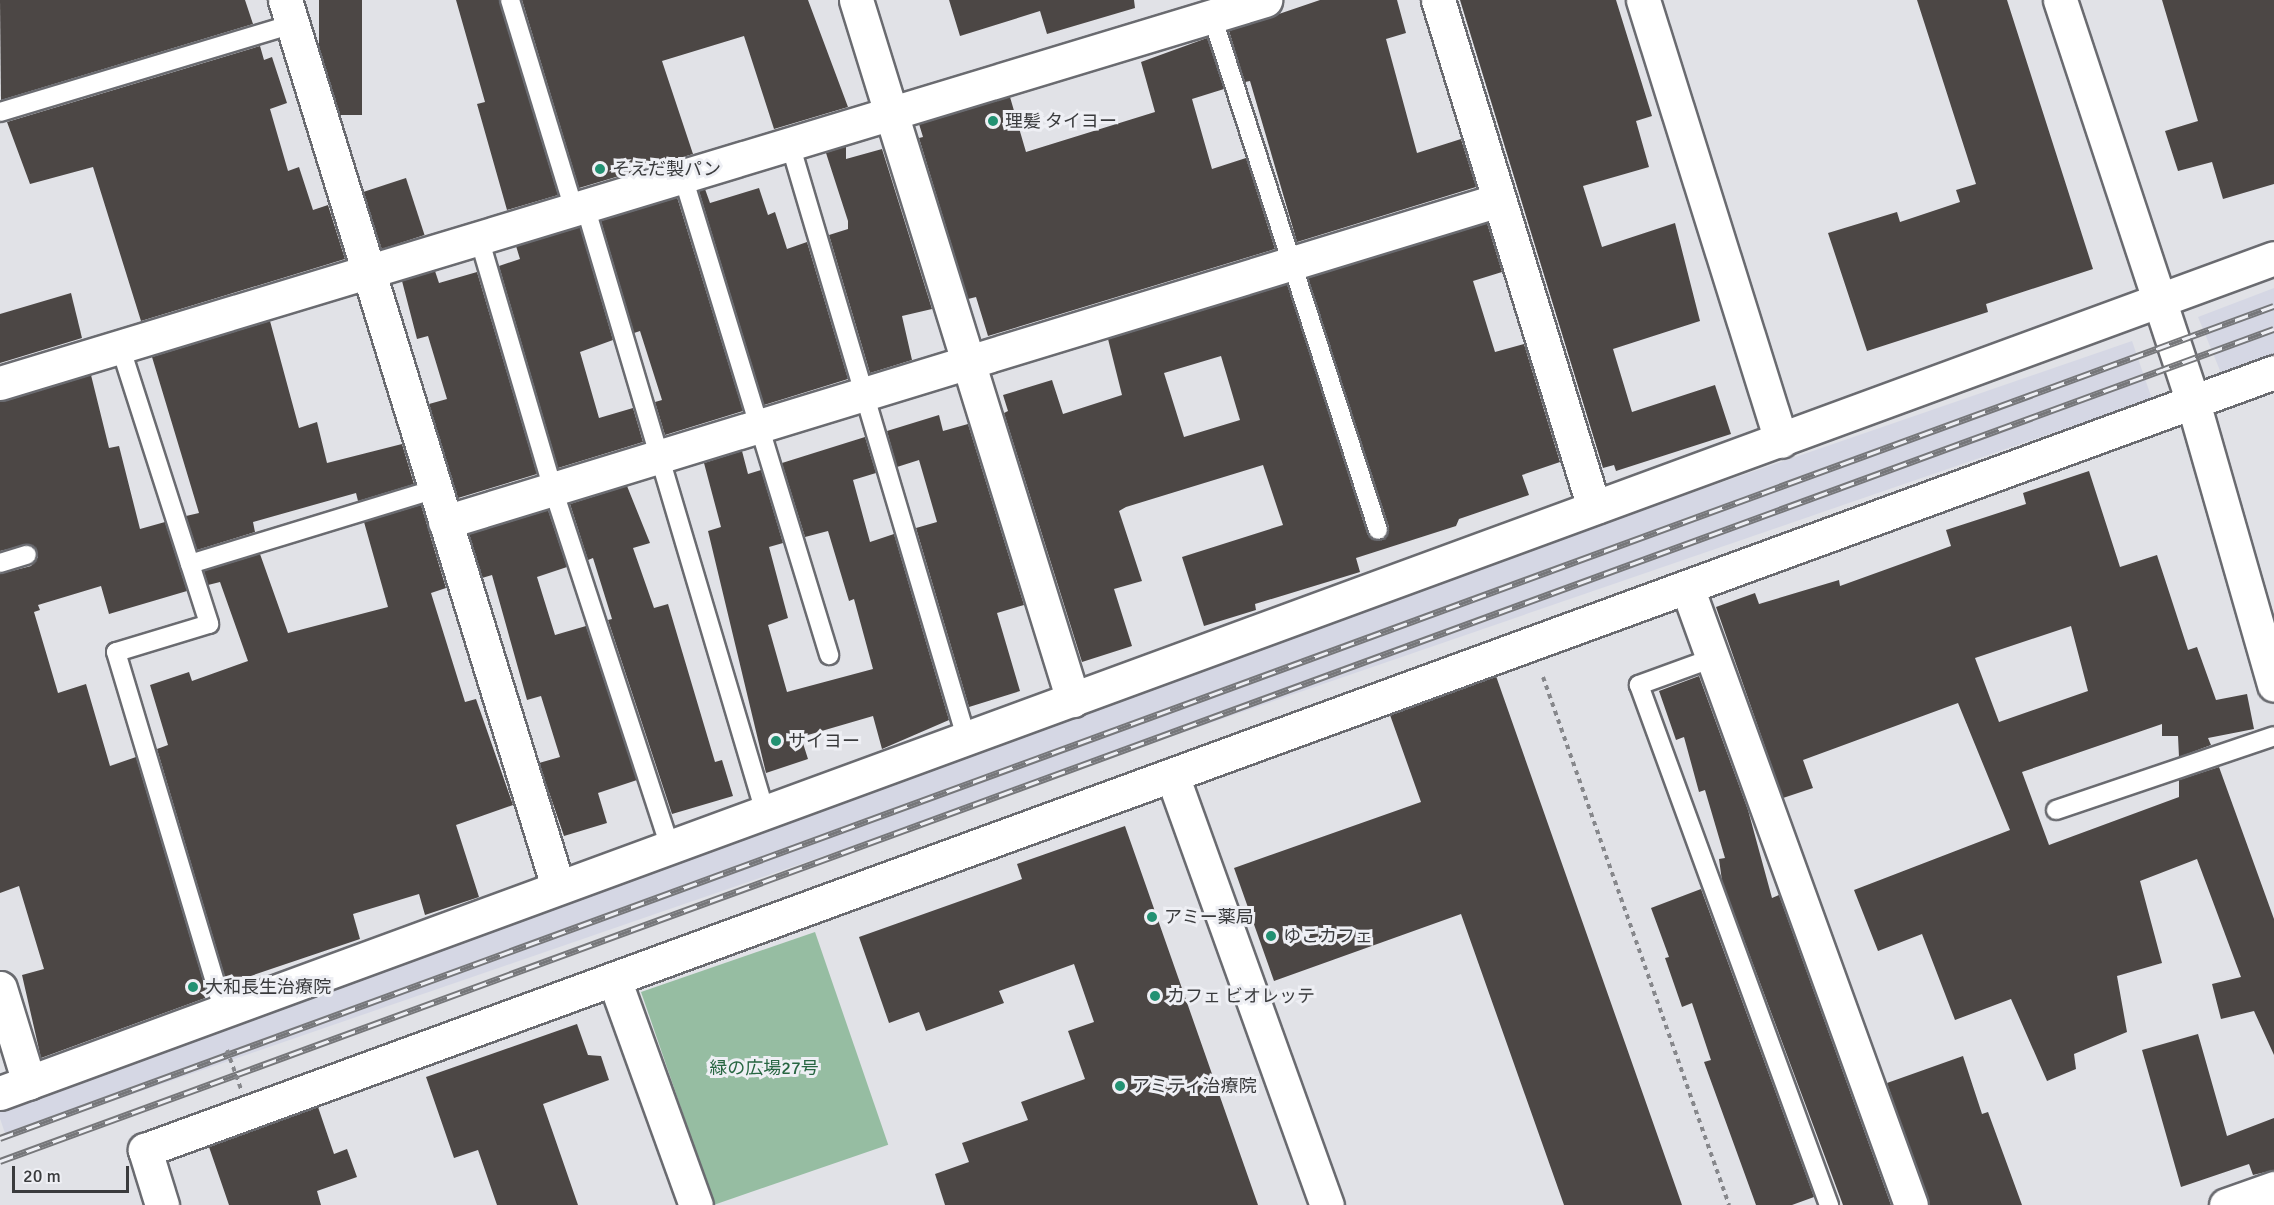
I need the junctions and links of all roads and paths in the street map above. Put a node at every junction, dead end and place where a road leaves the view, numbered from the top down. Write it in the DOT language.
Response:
graph roads {
  1 [pos="510,0"];
  2 [pos="856,0"];
  3 [pos="1265,0"];
  4 [pos="1438,0"];
  5 [pos="1643,0"];
  6 [pos="2060,0"];
  7 [pos="289,12"];
  8 [pos="1212,16"];
  9 [pos="0,112"];
  10 [pos="891,114"];
  11 [pos="790,144"];
  12 [pos="683,177"];
  13 [pos="1499,200"];
  14 [pos="579,207"];
  15 [pos="479,238"];
  16 [pos="2274,258"];
  17 [pos="1291,264"];
  18 [pos="369,271"];
  19 [pos="2158,301"];
  20 [pos="120,346"];
  21 [pos="968,362"];
  22 [pos="2274,372"];
  23 [pos="0,383"];
  24 [pos="863,394"];
  25 [pos="2193,402"];
  26 [pos="759,426"];
  27 [pos="1781,441"];
  28 [pos="663,455"];
  29 [pos="435,489"];
  30 [pos="553,489"];
  31 [pos="1594,508"];
  32 [pos="446,522"];
  33 [pos="1378,530"];
  34 [pos="27,555"];
  35 [pos="0,563"];
  36 [pos="189,564"];
  37 [pos="1687,587"];
  38 [pos="1531,644"];
  39 [pos="829,655"];
  40 [pos="1713,658"];
  41 [pos="2274,685"];
  42 [pos="1073,700"];
  43 [pos="2274,736"];
  44 [pos="966,737"];
  45 [pos="1172,775"];
  46 [pos="2056,810"];
  47 [pos="765,812"];
  48 [pos="670,846"];
  49 [pos="558,887"];
  50 [pos="614,979"];
  51 [pos="0,988"];
  52 [pos="224,1012"];
  53 [pos="227,1050"];
  54 [pos="14,1088"];
  55 [pos="242,1092"];
  56 [pos="2274,1188"];
  57 [pos="162,1205"];
  58 [pos="696,1205"];
  59 [pos="1327,1205"];
  60 [pos="1729,1205"];
  61 [pos="1829,1205"];
  62 [pos="1911,1205"];
  63 [pos="2226,1205"];
  1 -- 14 [label="lane"];
  2 -- 10 [label="street"];
  3 -- 8 [label="street"];
  4 -- 13 [label="street"];
  5 -- 27 [label="street"];
  6 -- 19 [label="street"];
  7 -- 9 [label="lane"];
  7 -- 18 [label="street"];
  8 -- 10 [label="street"];
  8 -- 17 [label="lane"];
  10 -- 11 [label="street"];
  10 -- 21 [label="street"];
  11 -- 12 [label="street"];
  11 -- 24 [label="lane"];
  12 -- 14 [label="street"];
  12 -- 26 [label="lane"];
  13 -- 17 [label="street"];
  13 -- 31 [label="street"];
  14 -- 15 [label="street"];
  14 -- 28 [label="lane"];
  15 -- 18 [label="street"];
  15 -- 30 [label="lane"];
  16 -- 19 [label="street"];
  17 -- 21 [label="street"];
  17 -- 33 [label="lane"];
  18 -- 20 [label="street"];
  18 -- 29 [label="street"];
  19 -- 25 [label="street"];
  19 -- 27 [label="street"];
  20 -- 23 [label="street"];
  20 -- 36 [label="lane"];
  21 -- 24 [label="street"];
  21 -- 42 [label="street"];
  22 -- 25 [label="street"];
  24 -- 26 [label="street"];
  24 -- 44 [label="lane"];
  25 -- 37 [label="street"];
  25 -- 41 [label="street"];
  26 -- 28 [label="street"];
  26 -- 39 [label="lane"];
  27 -- 31 [label="street"];
  28 -- 30 [label="street"];
  28 -- 47 [label="lane"];
  29 -- 32 [label="street"];
  29 -- 36 [label="lane"];
  30 -- 32 [label="street"];
  30 -- 48 [label="lane"];
  31 -- 42 [label="street"];
  32 -- 49 [label="street"];
  34 -- 35 [label="lane"];
  36 -- 52 [label="lane"];
  37 -- 38 [label="street"];
  37 -- 40 [label="street"];
  38 -- 45 [label="street"];
  38 -- 60 [label="path"];
  40 -- 61 [label="lane"];
  40 -- 62 [label="street"];
  42 -- 44 [label="street"];
  43 -- 46 [label="lane"];
  44 -- 47 [label="street"];
  45 -- 50 [label="street"];
  45 -- 59 [label="street"];
  47 -- 48 [label="street"];
  48 -- 49 [label="street"];
  49 -- 52 [label="street"];
  50 -- 57 [label="street"];
  50 -- 58 [label="street"];
  51 -- 54 [label="street"];
  52 -- 54 [label="street"];
  53 -- 55 [label="path, bridge"];
  56 -- 63 [label="street"];
}
